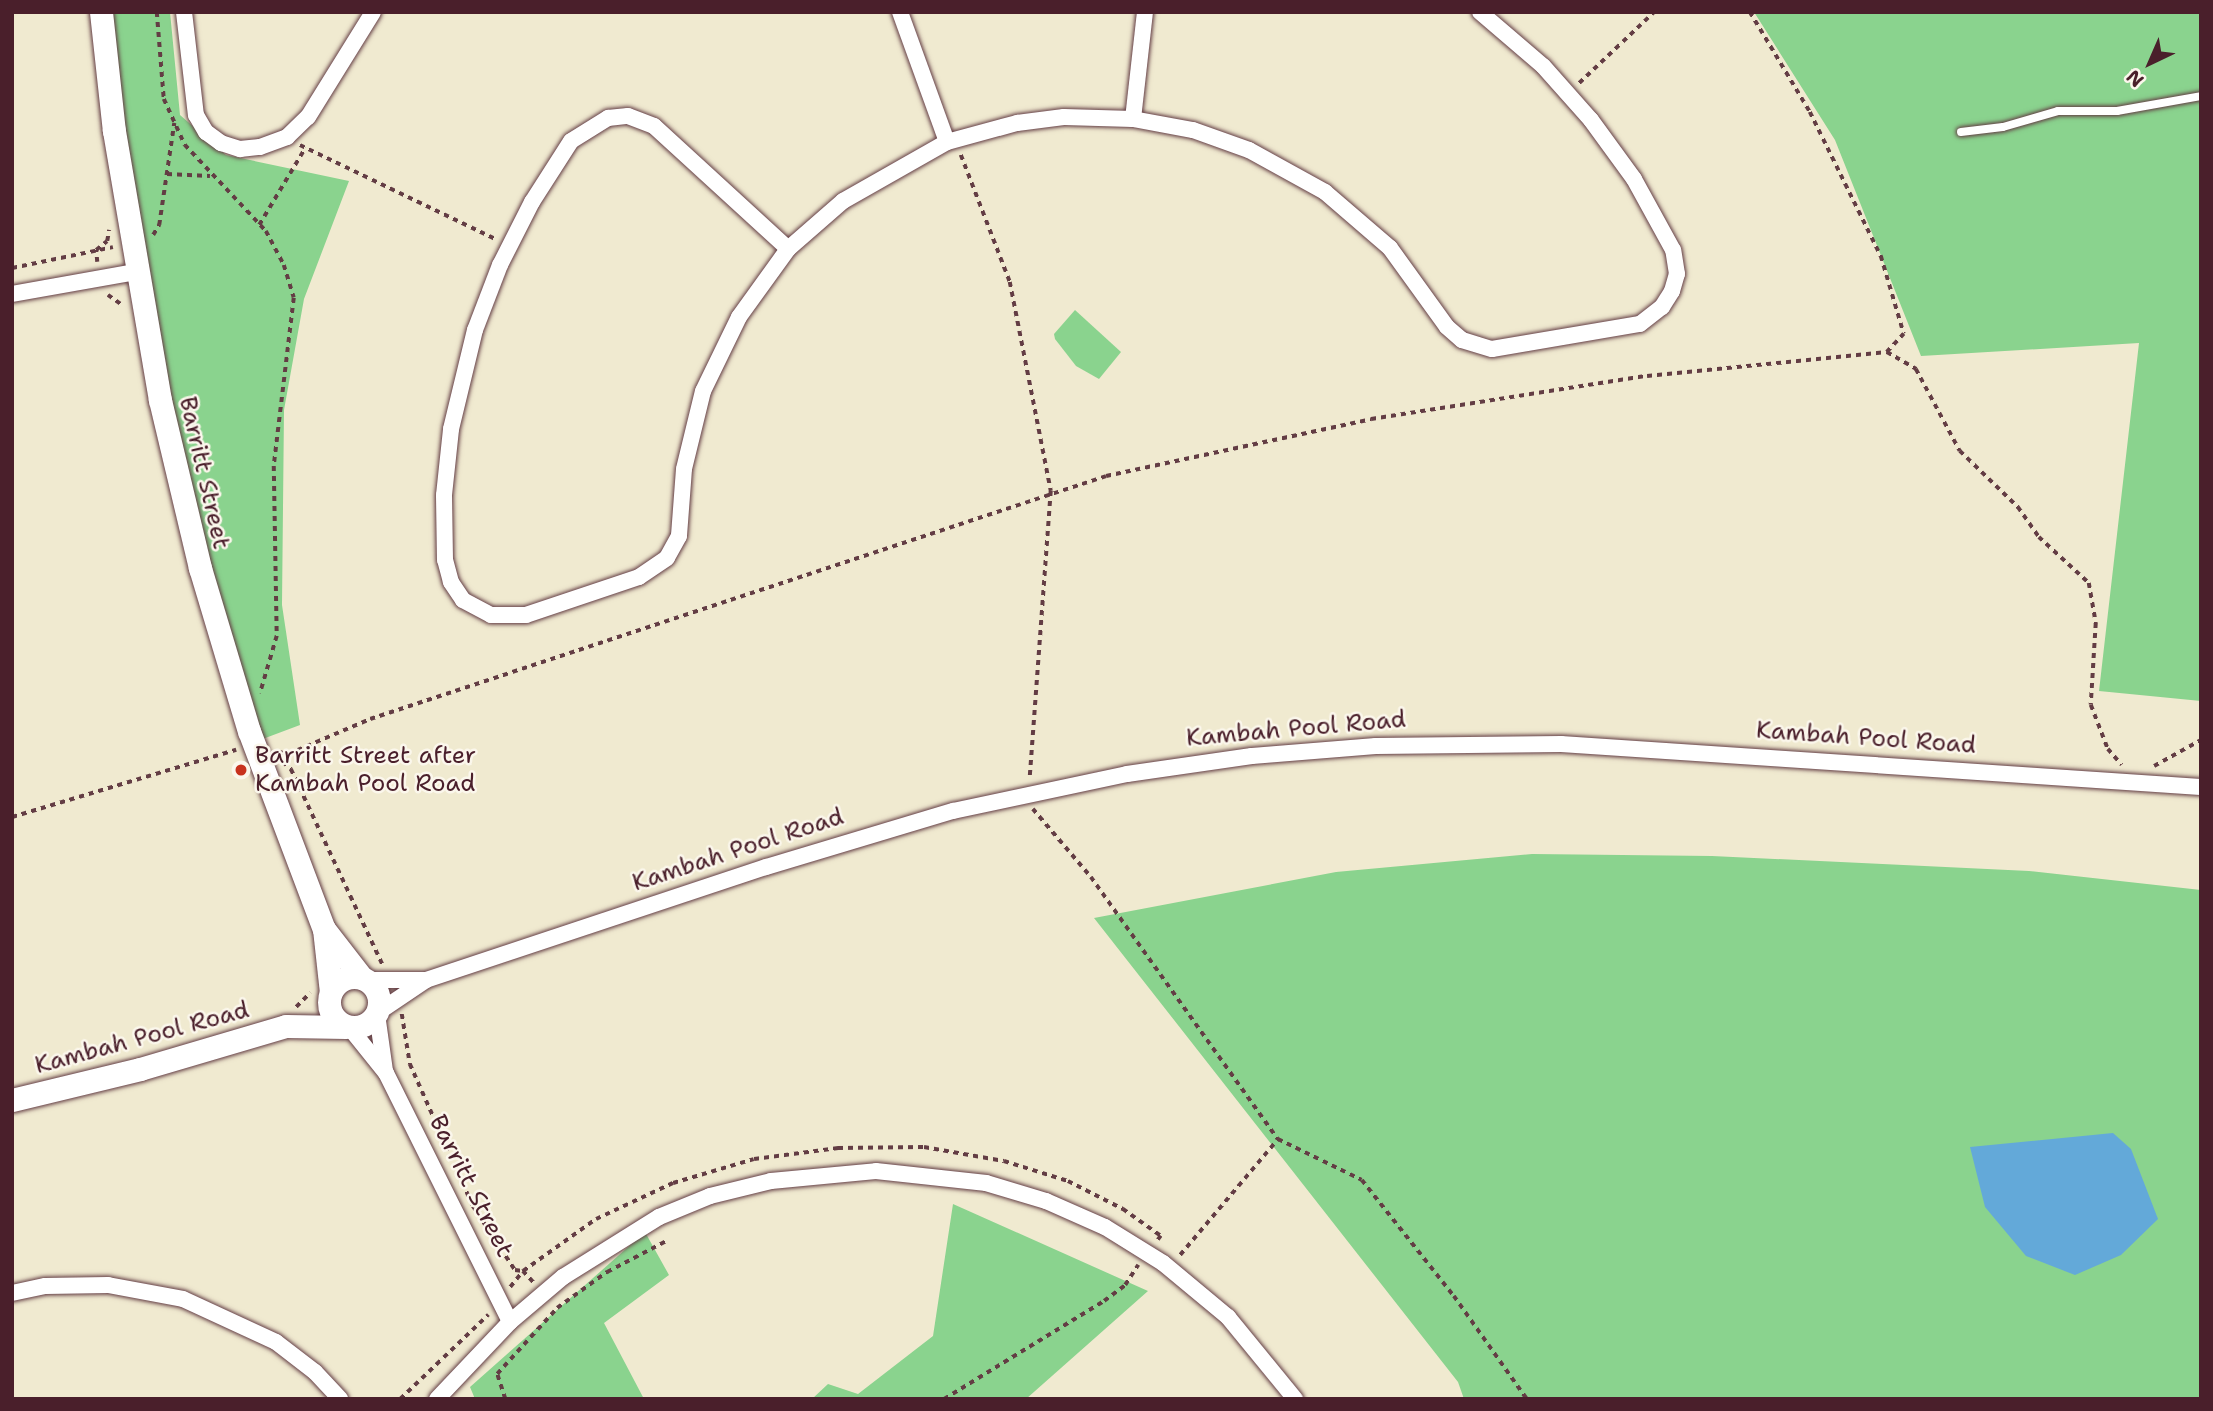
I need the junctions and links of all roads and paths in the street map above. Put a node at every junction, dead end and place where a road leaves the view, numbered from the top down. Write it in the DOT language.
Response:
graph roads {
  1 [pos="101,12"];
  2 [pos="157,12"];
  3 [pos="184,12"];
  4 [pos="373,12"];
  5 [pos="900,12"];
  6 [pos="1145,12"];
  7 [pos="1480,12"];
  8 [pos="1654,12"];
  9 [pos="1750,12"];
  10 [pos="1568,92"];
  11 [pos="2201,96"];
  12 [pos="1133,119"];
  13 [pos="174,121"];
  14 [pos="1961,132"];
  15 [pos="947,142"];
  16 [pos="167,174"];
  17 [pos="212,176"];
  18 [pos="259,225"];
  19 [pos="131,243"];
  20 [pos="509,246"];
  21 [pos="788,249"];
  22 [pos="12,268"];
  23 [pos="136,272"];
  24 [pos="12,294"];
  25 [pos="1887,352"];
  26 [pos="1051,491"];
  27 [pos="260,696"];
  28 [pos="2201,740"];
  29 [pos="264,750"];
  30 [pos="2127,766"];
  31 [pos="2142,768"];
  32 [pos="2201,787"];
  33 [pos="1028,794"];
  34 [pos="12,817"];
  35 [pos="324,929"];
  36 [pos="381,961"];
  37 [pos="364,979"];
  38 [pos="425,980"];
  39 [pos="330,994"];
  40 [pos="377,1013"];
  41 [pos="286,1026"];
  42 [pos="348,1027"];
  43 [pos="386,1073"];
  44 [pos="12,1100"];
  45 [pos="1278,1139"];
  46 [pos="668,1240"];
  47 [pos="1147,1253"];
  48 [pos="1169,1267"];
  49 [pos="12,1293"];
  50 [pos="510,1322"];
  51 [pos="340,1399"];
  52 [pos="437,1399"];
  53 [pos="505,1399"];
  54 [pos="944,1399"];
  55 [pos="1295,1399"];
  56 [pos="1527,1399"];
  1 -- 19 [label="street, Barritt Street"];
  2 -- 13 [label="path"];
  3 -- 4 [label="street"];
  5 -- 15 [label="street"];
  6 -- 12 [label="street"];
  7 -- 10 [label="street"];
  8 -- 10 [label="path"];
  9 -- 25 [label="path"];
  10 -- 12 [label="street"];
  11 -- 14 [label="lane"];
  12 -- 15 [label="street"];
  13 -- 16 [label="path"];
  13 -- 17 [label="path"];
  15 -- 21 [label="street"];
  15 -- 26 [label="path"];
  16 -- 17 [label="path"];
  16 -- 19 [label="path"];
  17 -- 18 [label="path"];
  18 -- 20 [label="path"];
  18 -- 27 [label="path"];
  19 -- 22 [label="path"];
  19 -- 23 [label="street, Barritt Street"];
  20 -- 21 [label="street"];
  20 -- 21 [label="street"];
  23 -- 24 [label="street"];
  23 -- 29 [label="street, Barritt Street"];
  25 -- 26 [label="path"];
  25 -- 30 [label="path"];
  26 -- 29 [label="path"];
  26 -- 33 [label="path"];
  28 -- 31 [label="path"];
  29 -- 34 [label="path"];
  29 -- 35 [label="street, Barritt Street"];
  29 -- 36 [label="path"];
  32 -- 33 [label="street, Kambah Pool Road"];
  33 -- 38 [label="street, Kambah Pool Road"];
  33 -- 45 [label="path"];
  35 -- 37 [label="street, Barritt Street"];
  35 -- 39 [label="street, Barritt Street"];
  37 -- 38 [label="street, Kambah Pool Road"];
  37 -- 39 [label="street"];
  37 -- 40 [label="street"];
  38 -- 40 [label="street, Kambah Pool Road"];
  39 -- 41 [label="street, Kambah Pool Road"];
  39 -- 42 [label="street"];
  40 -- 42 [label="street"];
  40 -- 43 [label="street, Barritt Street"];
  41 -- 42 [label="street, Kambah Pool Road"];
  41 -- 44 [label="street, Kambah Pool Road"];
  42 -- 43 [label="street, Barritt Street"];
  43 -- 50 [label="street, Barritt Street"];
  45 -- 48 [label="path"];
  45 -- 56 [label="path"];
  46 -- 53 [label="path"];
  47 -- 48 [label="street"];
  47 -- 50 [label="street"];
  47 -- 54 [label="path"];
  48 -- 55 [label="street"];
  49 -- 51 [label="street"];
  50 -- 52 [label="street"];
}
